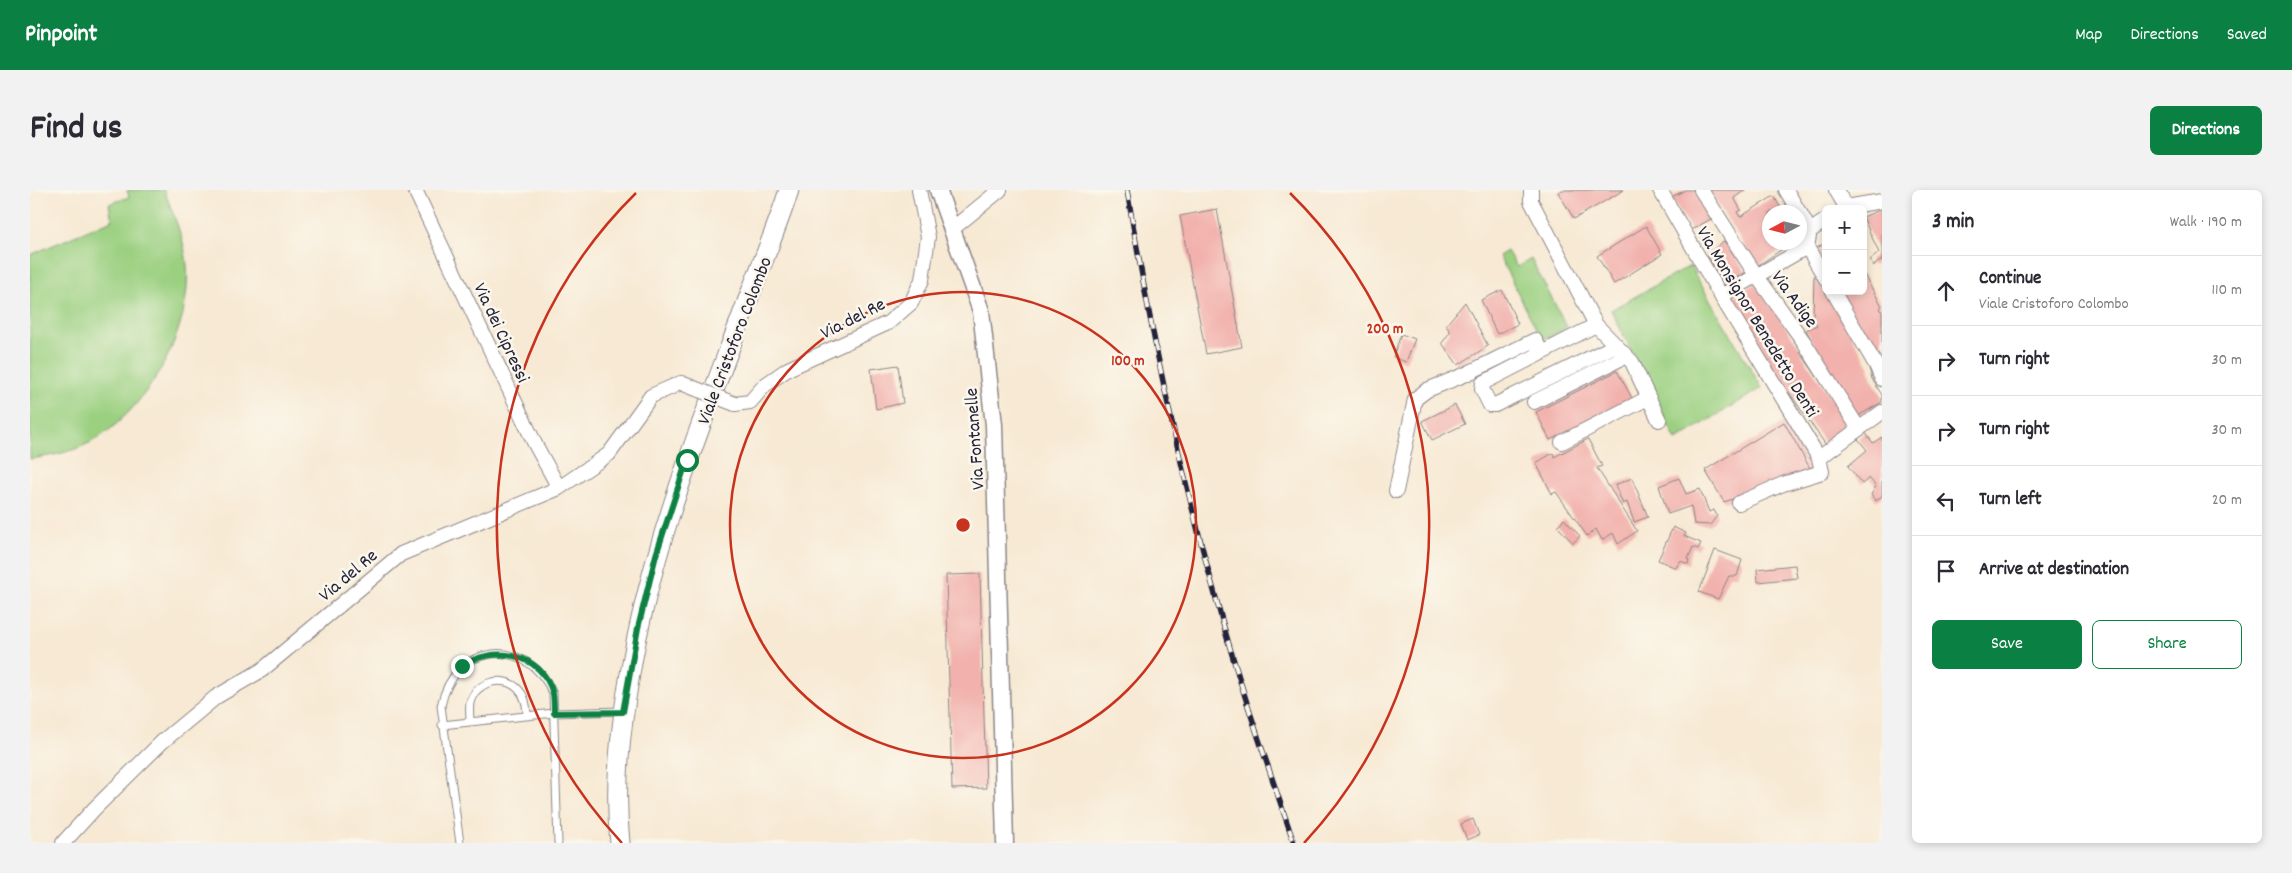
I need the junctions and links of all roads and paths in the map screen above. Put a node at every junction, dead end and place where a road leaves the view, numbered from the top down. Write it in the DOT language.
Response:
graph roads {
  1 [pos="415,190"];
  2 [pos="789,190"];
  3 [pos="919,190"];
  4 [pos="938,190"];
  5 [pos="1000,190"];
  6 [pos="1531,190"];
  7 [pos="1660,190"];
  8 [pos="1700,190"];
  9 [pos="1786,190"];
  10 [pos="1836,190"];
  11 [pos="1882,201"];
  12 [pos="1794,205"];
  13 [pos="1844,205"];
  14 [pos="1861,205"];
  15 [pos="1822,223"];
  16 [pos="1807,226"];
  17 [pos="951,230"];
  18 [pos="1810,231"];
  19 [pos="1807,247"];
  20 [pos="1802,250"];
  21 [pos="1822,273"];
  22 [pos="1756,275"];
  23 [pos="1835,295"];
  24 [pos="1721,296"];
  25 [pos="1596,325"];
  26 [pos="1616,345"];
  27 [pos="1542,352"];
  28 [pos="1626,356"];
  29 [pos="1882,379"];
  30 [pos="1648,398"];
  31 [pos="1534,402"];
  32 [pos="1882,412"];
  33 [pos="1659,420"];
  34 [pos="1859,428"];
  35 [pos="1562,442"];
  36 [pos="1819,458"];
  37 [pos="559,488"];
  38 [pos="1396,491"];
  39 [pos="1739,503"];
  40 [pos="623,712"];
  41 [pos="554,713"];
  42 [pos="528,716"];
  43 [pos="470,722"];
  44 [pos="442,725"];
  45 [pos="63,843"];
  46 [pos="460,843"];
  47 [pos="558,843"];
  48 [pos="620,843"];
  49 [pos="1005,843"];
  1 -- 37 [label="street, Via dei Cipressi"];
  2 -- 40 [label="main road, Viale Cristoforo Colombo"];
  3 -- 37 [label="street, Via del Re, bridge"];
  4 -- 17 [label="street, Via Fontanelle"];
  5 -- 17 [label="street"];
  6 -- 25 [label="street"];
  7 -- 24 [label="street, Via Monsignor Benedetto Denti"];
  8 -- 22 [label="street, Via Adige"];
  9 -- 12 [label="street"];
  10 -- 13 [label="street"];
  11 -- 14 [label="street"];
  15 -- 18 [label="street"];
  16 -- 18 [label="street"];
  17 -- 49 [label="street, Via Fontanelle"];
  18 -- 19 [label="street"];
  19 -- 21 [label="street"];
  20 -- 22 [label="street"];
  22 -- 24 [label="street"];
  22 -- 34 [label="street, Via Adige"];
  23 -- 29 [label="street"];
  24 -- 36 [label="street, Via Monsignor Benedetto Denti"];
  25 -- 26 [label="street"];
  25 -- 27 [label="street"];
  26 -- 27 [label="street"];
  26 -- 28 [label="street"];
  27 -- 38 [label="street"];
  28 -- 30 [label="street"];
  28 -- 31 [label="street"];
  30 -- 33 [label="street"];
  30 -- 35 [label="street"];
  32 -- 34 [label="street"];
  34 -- 36 [label="street"];
  36 -- 39 [label="street, Via Monsignor Benedetto Denti"];
  37 -- 45 [label="street, Via del Re"];
  40 -- 41 [label="lane"];
  40 -- 48 [label="main road, Viale Cristoforo Colombo"];
  41 -- 42 [label="lane"];
  41 -- 44 [label="lane"];
  41 -- 47 [label="lane"];
  42 -- 43 [label="lane"];
  42 -- 43 [label="lane"];
  43 -- 44 [label="lane"];
  44 -- 46 [label="lane"];
}
